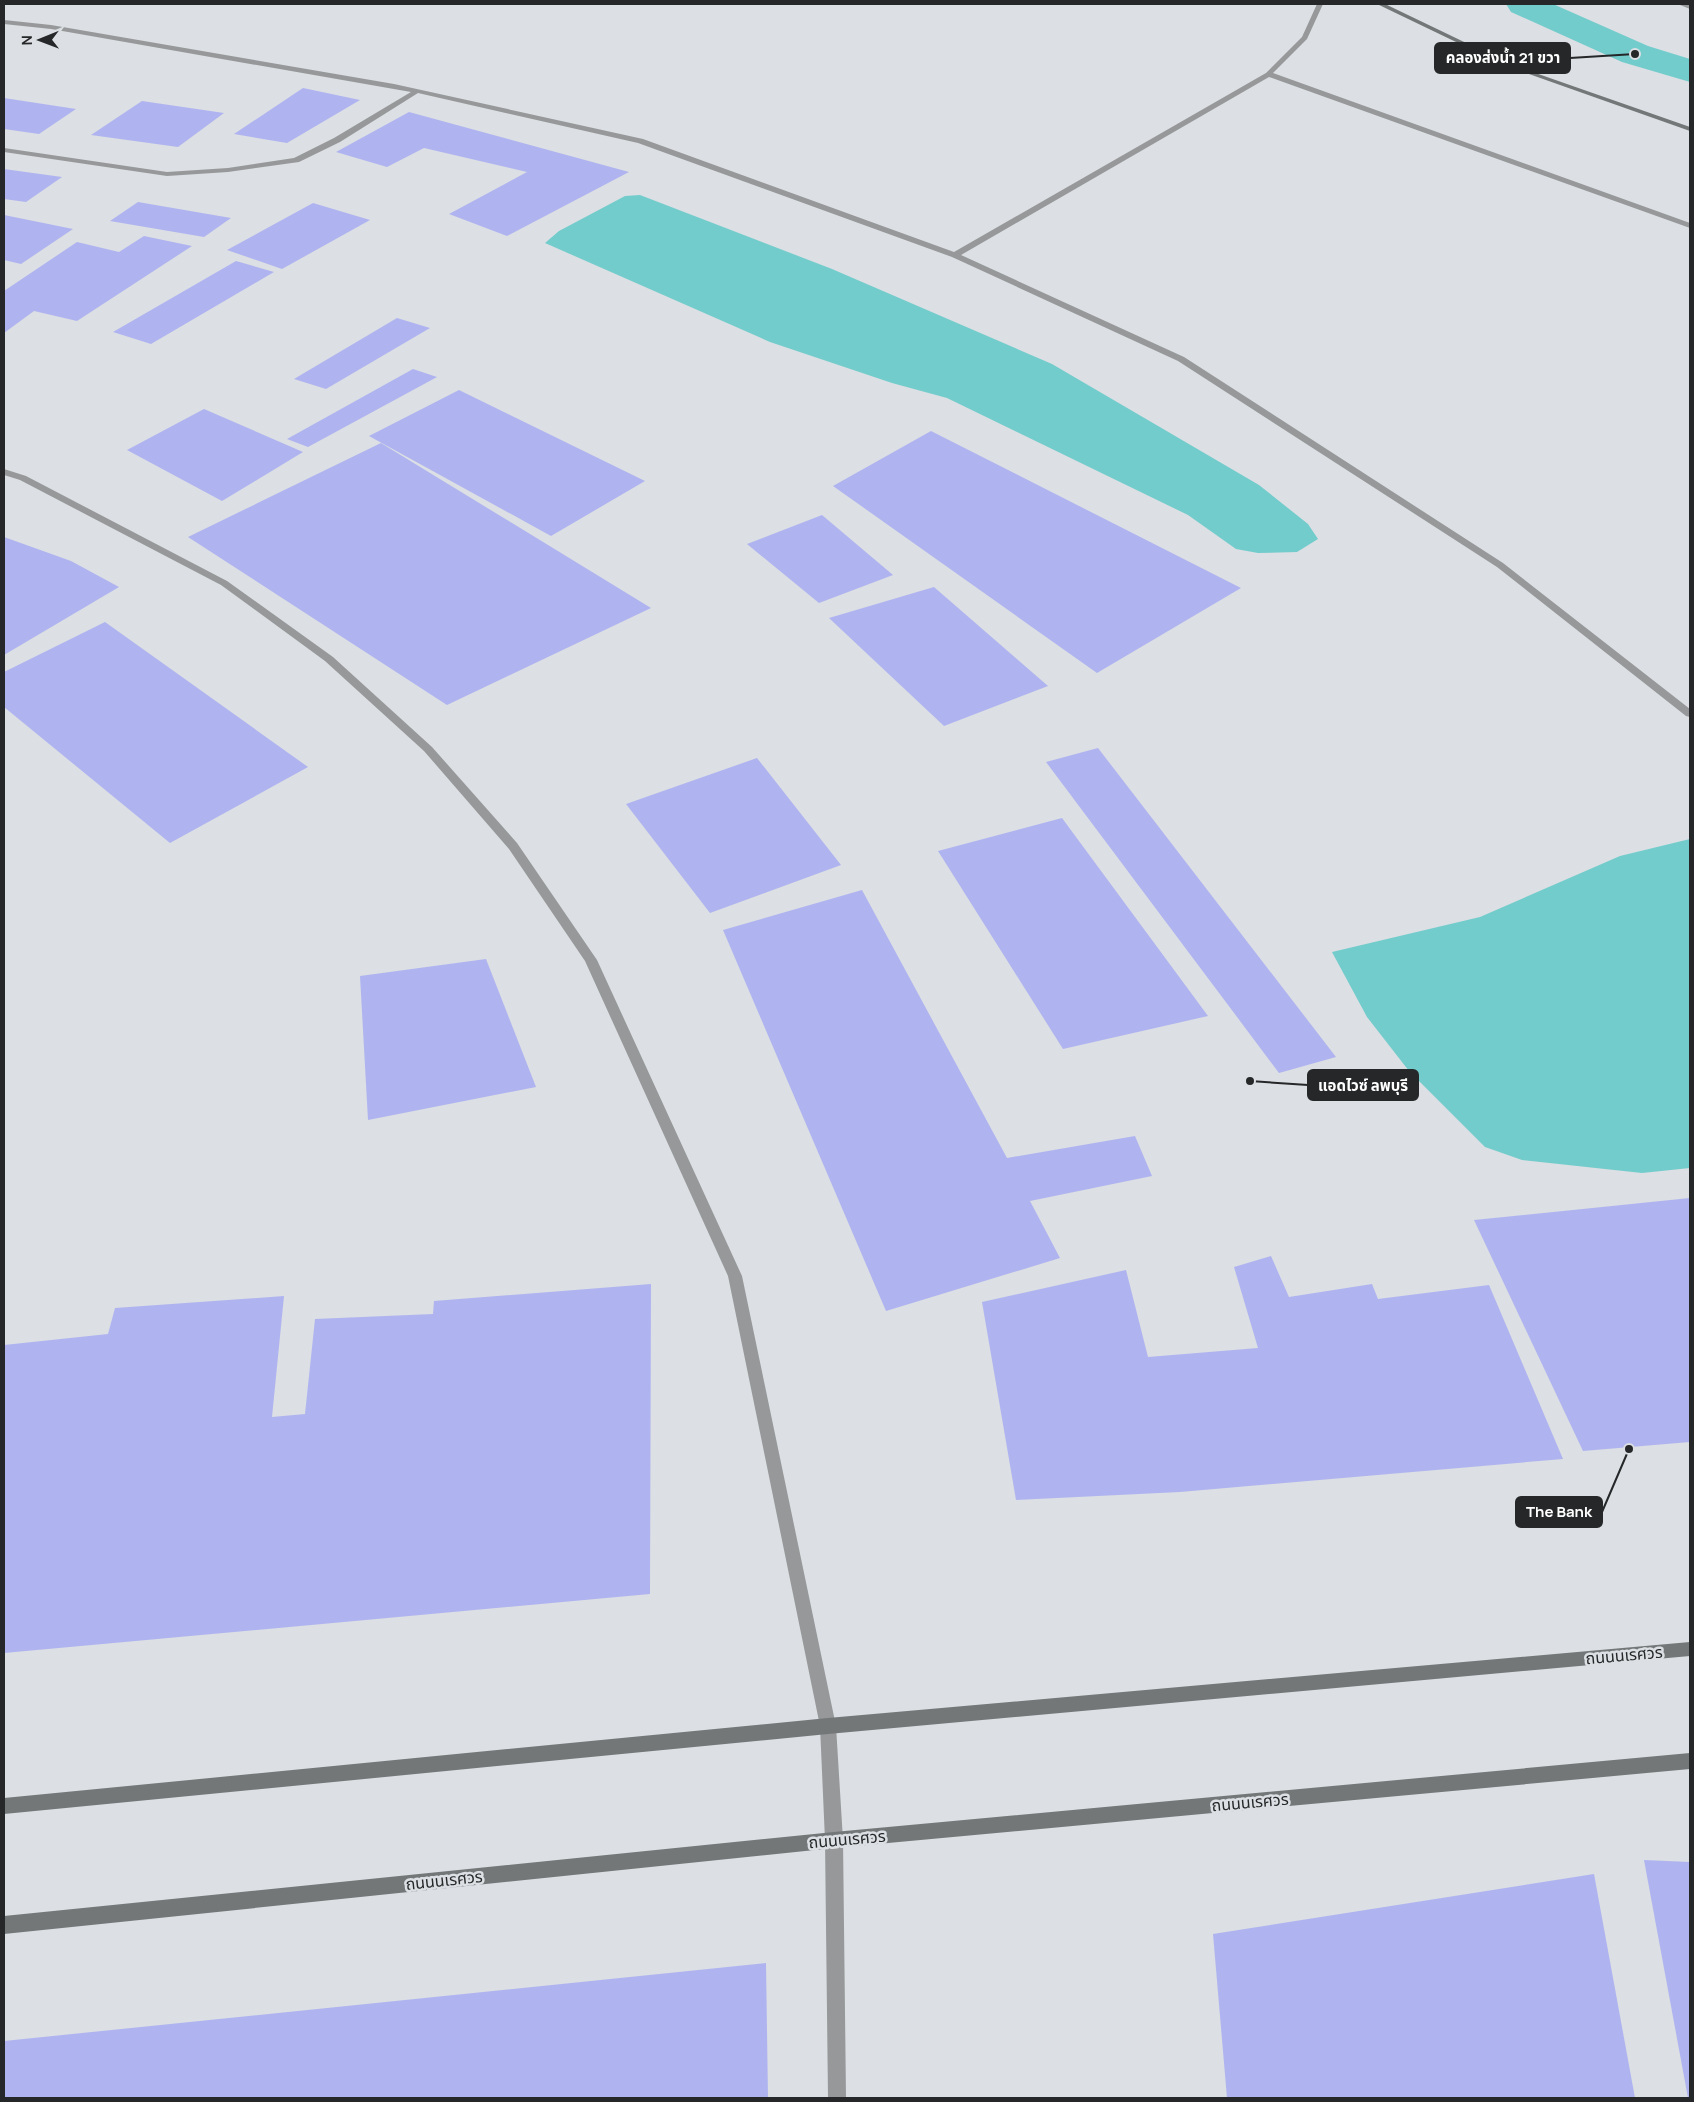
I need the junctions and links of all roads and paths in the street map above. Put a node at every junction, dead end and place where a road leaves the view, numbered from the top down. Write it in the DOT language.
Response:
graph roads {
  1 [pos="1320,4"];
  2 [pos="1380,4"];
  3 [pos="1682,4"];
  4 [pos="1690,7"];
  5 [pos="4,22"];
  6 [pos="1268,74"];
  7 [pos="417,91"];
  8 [pos="1690,129"];
  9 [pos="4,150"];
  10 [pos="1690,226"];
  11 [pos="955,255"];
  12 [pos="4,472"];
  13 [pos="1690,714"];
  14 [pos="1690,1649"];
  15 [pos="828,1726"];
  16 [pos="1690,1761"];
  17 [pos="4,1806"];
  18 [pos="834,1840"];
  19 [pos="4,1925"];
  20 [pos="837,2098"];
  1 -- 6 [label="street"];
  2 -- 8 [label="main road"];
  3 -- 4 [label="street"];
  5 -- 7 [label="street"];
  6 -- 10 [label="street"];
  6 -- 11 [label="street"];
  7 -- 9 [label="street"];
  7 -- 11 [label="street"];
  11 -- 13 [label="street"];
  12 -- 15 [label="street"];
  14 -- 15 [label="main road, ถนนนเรศวร"];
  15 -- 17 [label="main road, ถนนนเรศวร"];
  15 -- 18 [label="street"];
  16 -- 18 [label="main road, ถนนนเรศวร"];
  18 -- 19 [label="main road, ถนนนเรศวร"];
  18 -- 20 [label="street"];
}
